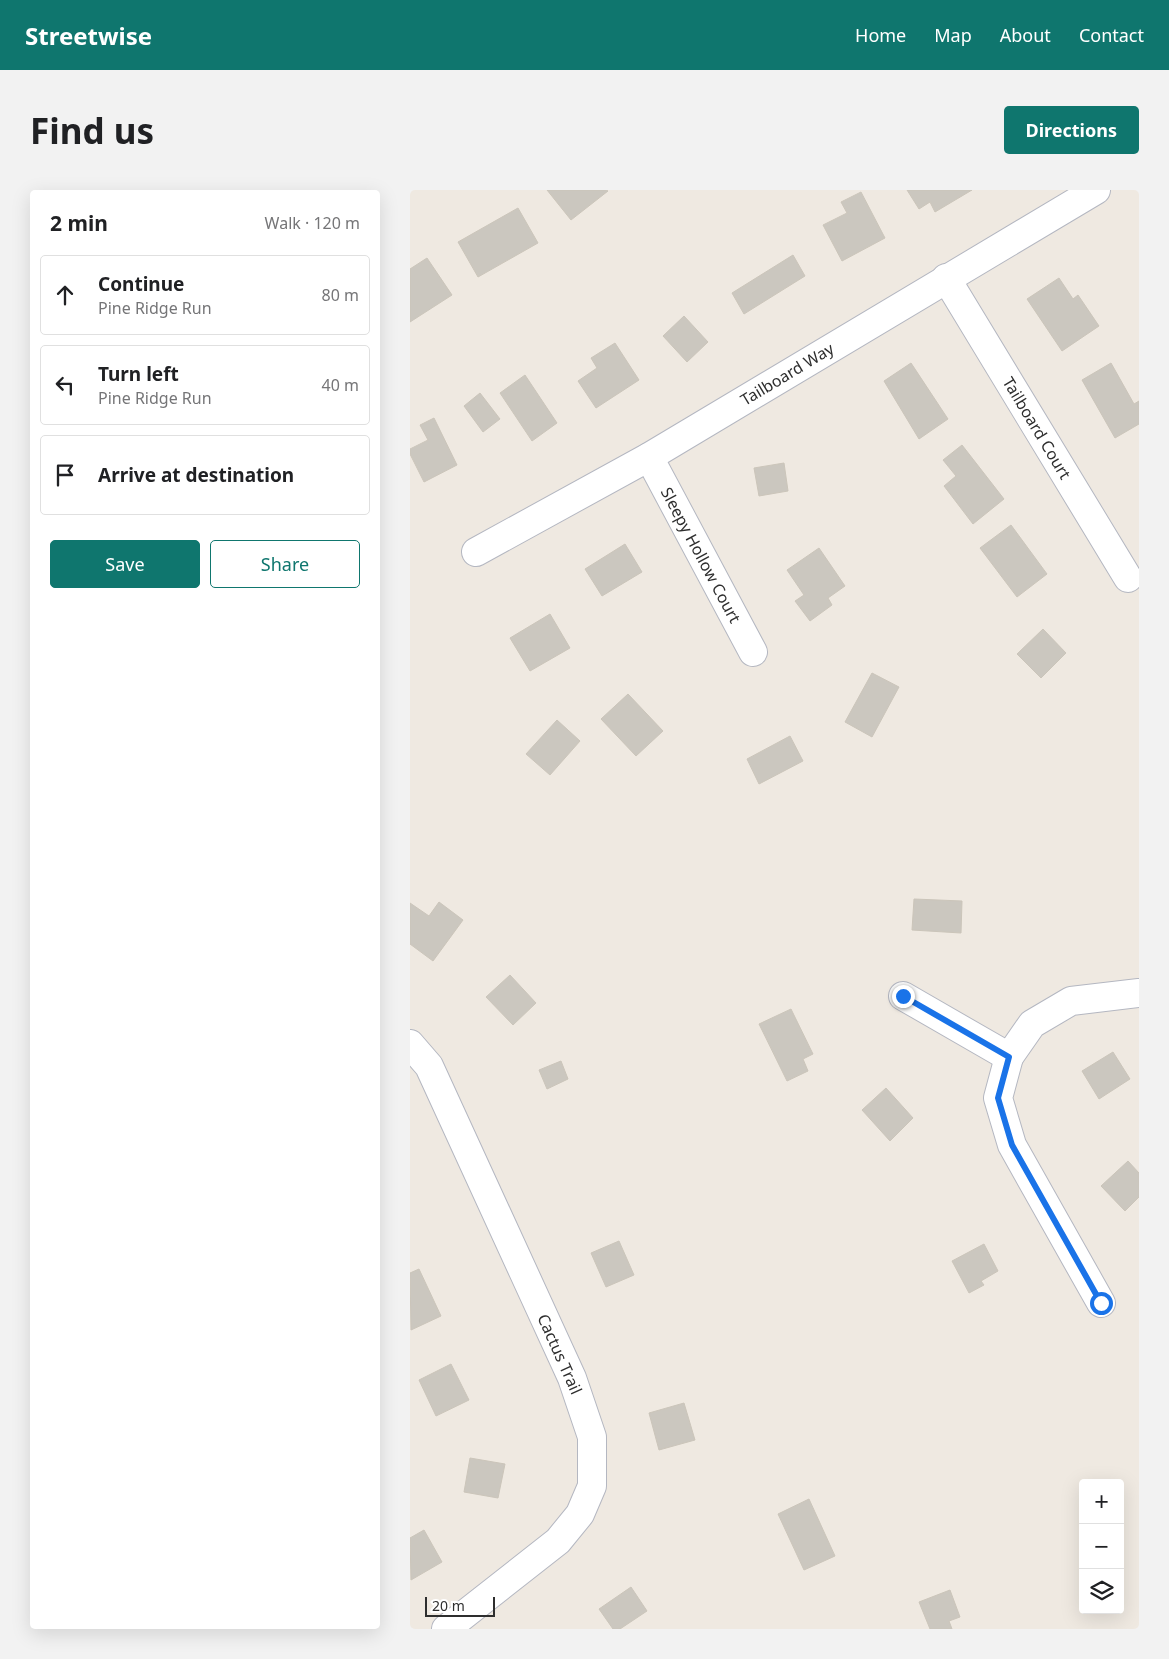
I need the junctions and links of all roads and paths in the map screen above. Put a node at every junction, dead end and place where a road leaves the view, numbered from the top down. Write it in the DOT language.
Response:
graph roads {
  1 [pos="1096,190"];
  2 [pos="946,278"];
  3 [pos="649,457"];
  4 [pos="476,552"];
  5 [pos="1128,578"];
  6 [pos="753,652"];
  7 [pos="1139,993"];
  8 [pos="903,996"];
  9 [pos="410,1044"];
  10 [pos="1009,1057"];
  11 [pos="1101,1303"];
  12 [pos="446,1629"];
  1 -- 2 [label="street, Tailboard Way"];
  2 -- 3 [label="street, Tailboard Way"];
  2 -- 5 [label="street, Tailboard Court"];
  3 -- 4 [label="street, Tailboard Way"];
  3 -- 6 [label="street, Sleepy Hollow Court"];
  7 -- 10 [label="street"];
  8 -- 10 [label="street"];
  9 -- 12 [label="street, Cactus Trail"];
  10 -- 11 [label="street"];
}
